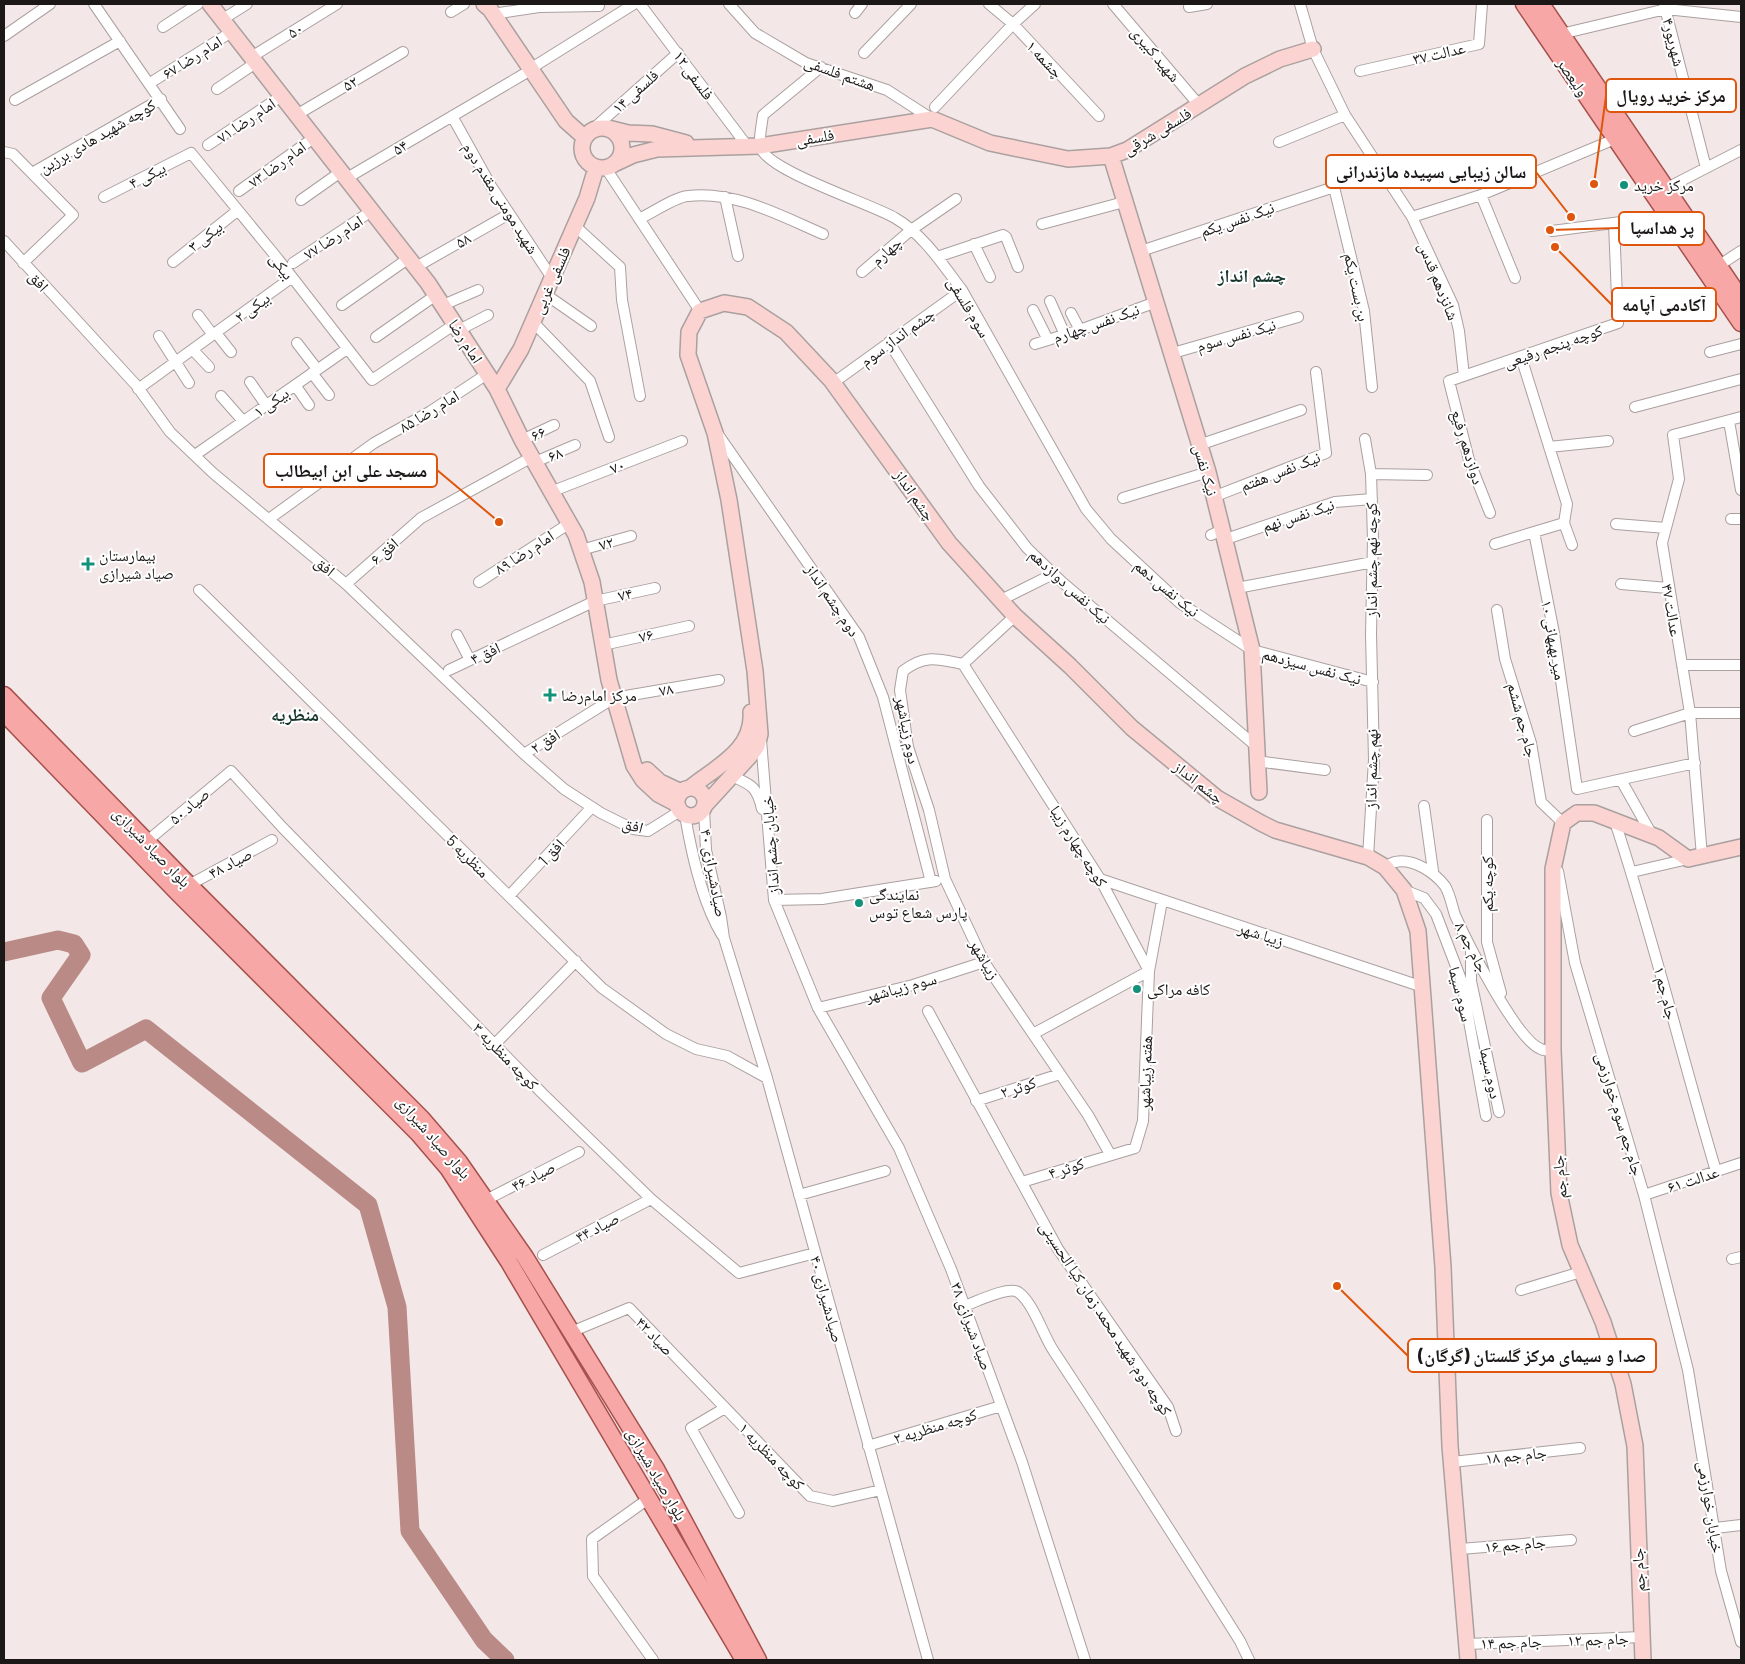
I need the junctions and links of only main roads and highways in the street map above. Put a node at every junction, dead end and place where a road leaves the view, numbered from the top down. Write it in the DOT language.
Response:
graph roads {
  1 [pos="1524,4"];
  2 [pos="1540,4"];
  3 [pos="1712,269"];
  4 [pos="1741,299"];
  5 [pos="1741,323"];
  6 [pos="4,695"];
  7 [pos="4,713"];
  8 [pos="184,890"];
  9 [pos="744,1660"];
  10 [pos="758,1660"];
  1 -- 3 [label="main road, ولیعصر"];
  2 -- 3 [label="main road, ولیعصر"];
  3 -- 4 [label="main road, ولیعصر"];
  3 -- 5 [label="main road, ولیعصر"];
  6 -- 8 [label="main road, بلوار صیاد شیرازی"];
  7 -- 8 [label="main road, بلوار صیاد شیرازی"];
  8 -- 9 [label="main road, بلوار صیاد شیرازی"];
  8 -- 10 [label="main road, بلوار صیاد شیرازی"];
}
